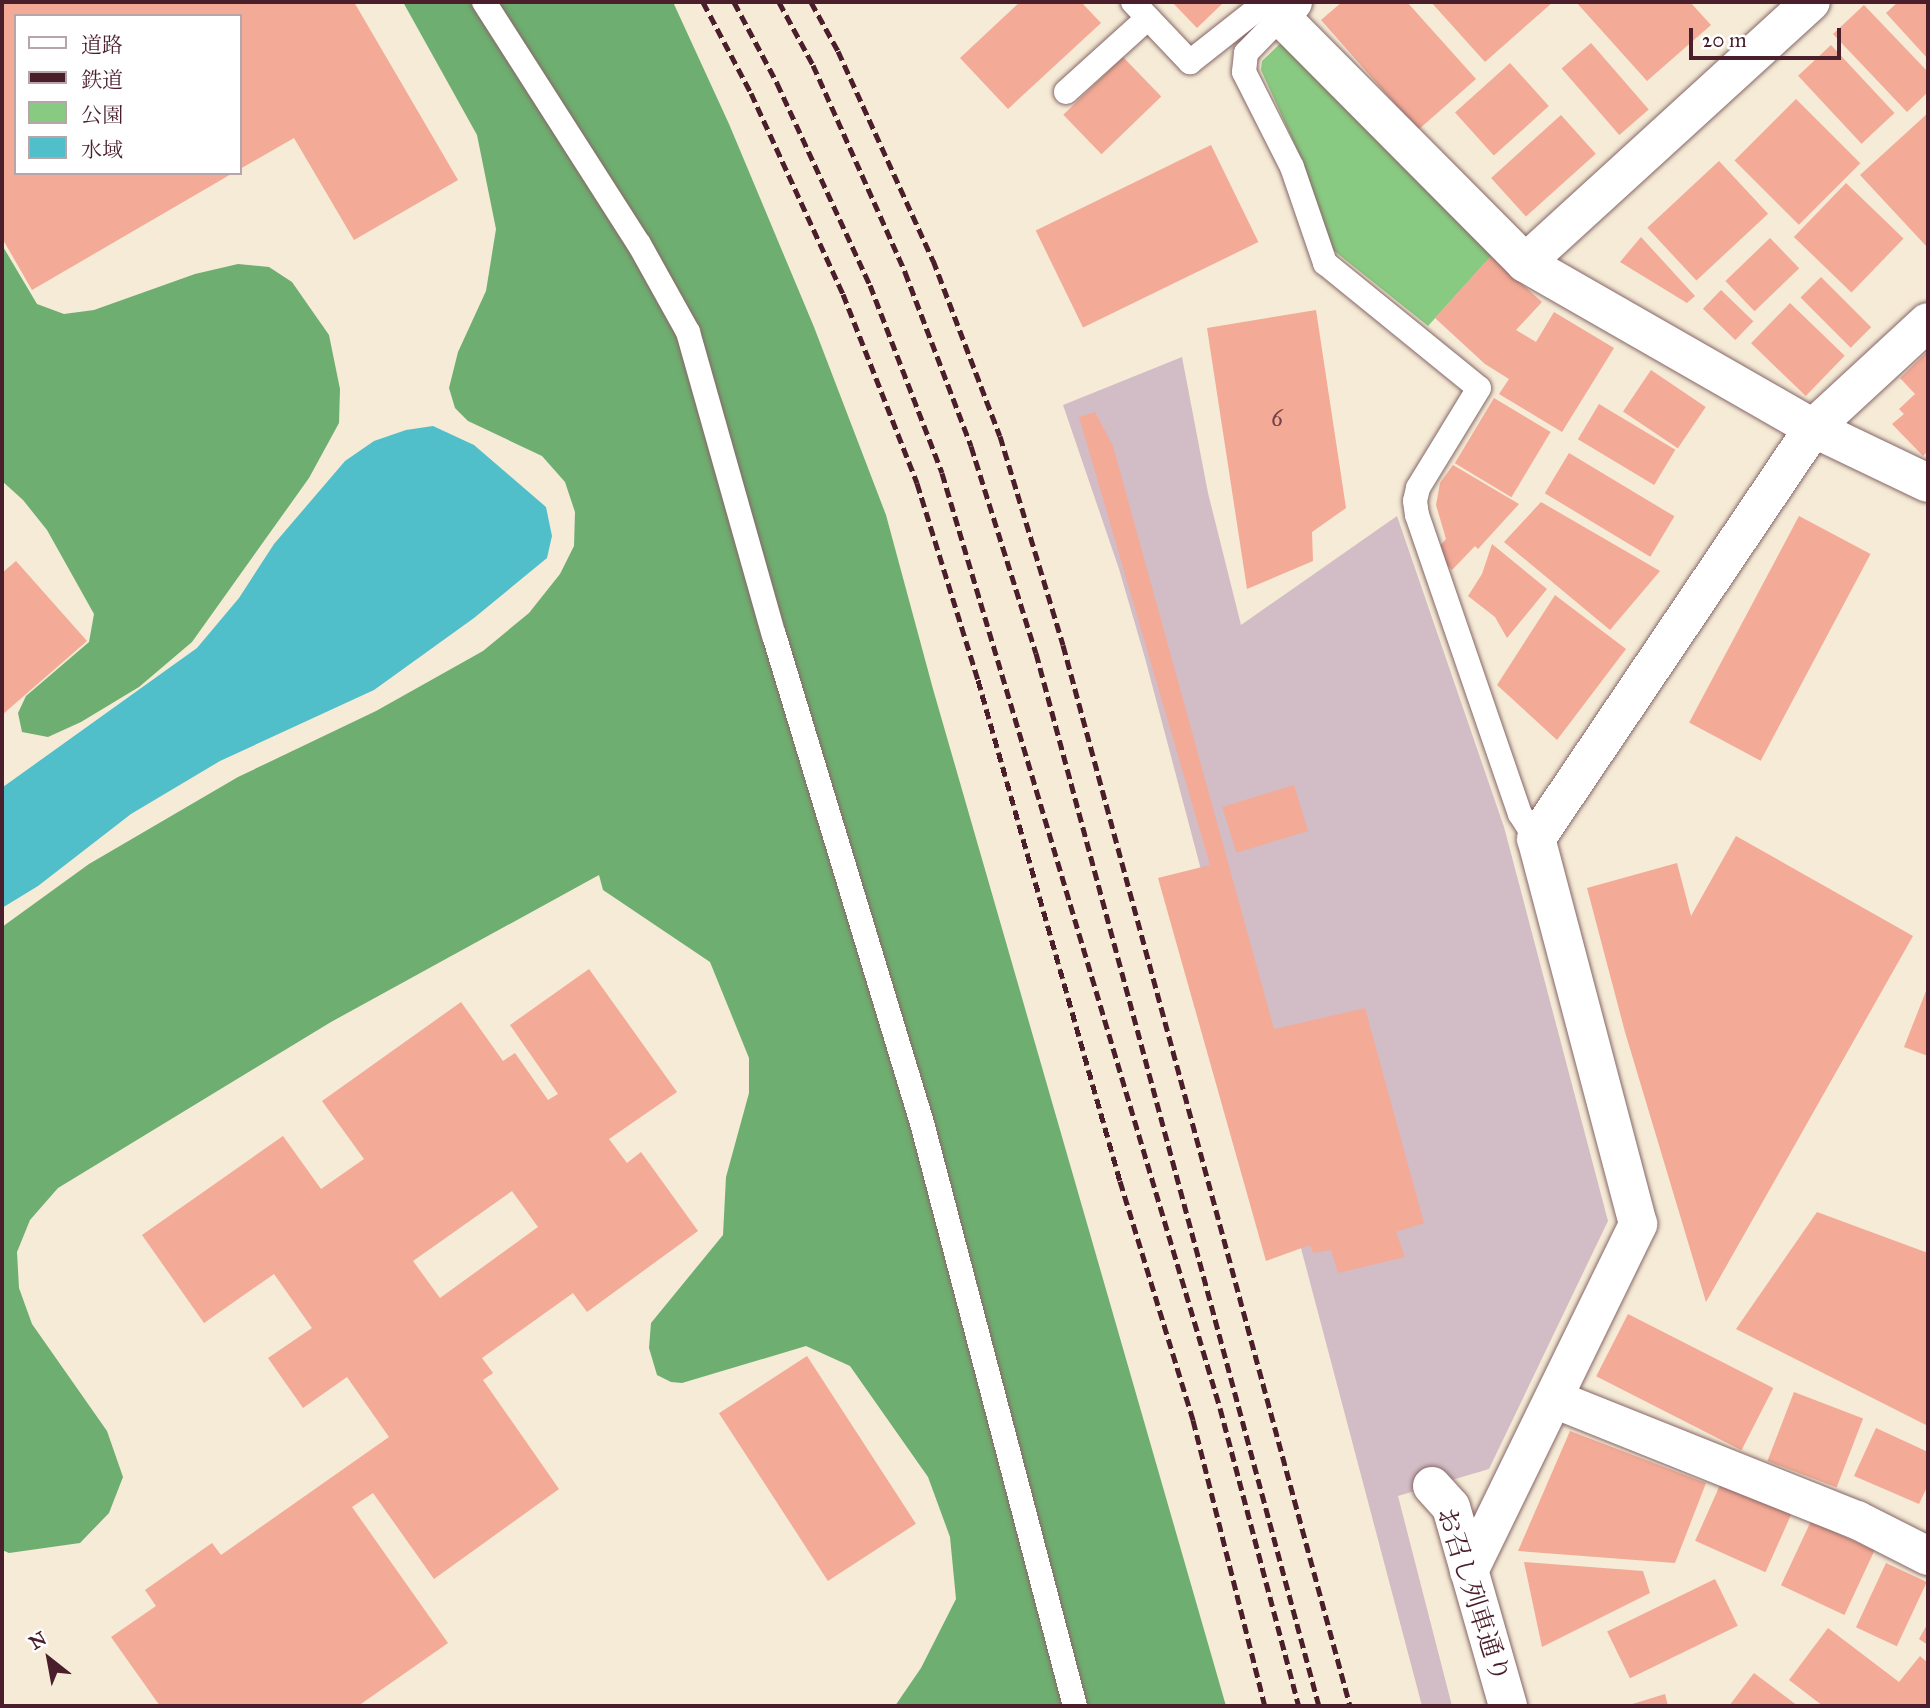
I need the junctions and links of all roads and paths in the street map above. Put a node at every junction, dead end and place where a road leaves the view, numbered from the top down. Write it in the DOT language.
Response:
graph roads {
  1 [pos="484,2"];
  2 [pos="1811,2"];
  3 [pos="1287,9"];
  4 [pos="1141,10"];
  5 [pos="1066,92"];
  6 [pos="1525,263"];
  7 [pos="1928,322"];
  8 [pos="1813,428"];
  9 [pos="1928,483"];
  10 [pos="1536,839"];
  11 [pos="1554,1399"];
  12 [pos="1432,1486"];
  13 [pos="1928,1556"];
  14 [pos="1469,1571"];
  15 [pos="1075,1706"];
  16 [pos="1508,1706"];
  1 -- 15 [label="lane"];
  2 -- 6 [label="street"];
  3 -- 4 [label="lane"];
  3 -- 6 [label="street"];
  3 -- 10 [label="lane"];
  4 -- 5 [label="lane"];
  6 -- 8 [label="street"];
  7 -- 8 [label="street"];
  8 -- 9 [label="street"];
  8 -- 10 [label="street"];
  10 -- 11 [label="street"];
  11 -- 13 [label="street"];
  11 -- 14 [label="street"];
  12 -- 14 [label="street, お召し列車通り"];
  14 -- 16 [label="street, お召し列車通り"];
}
